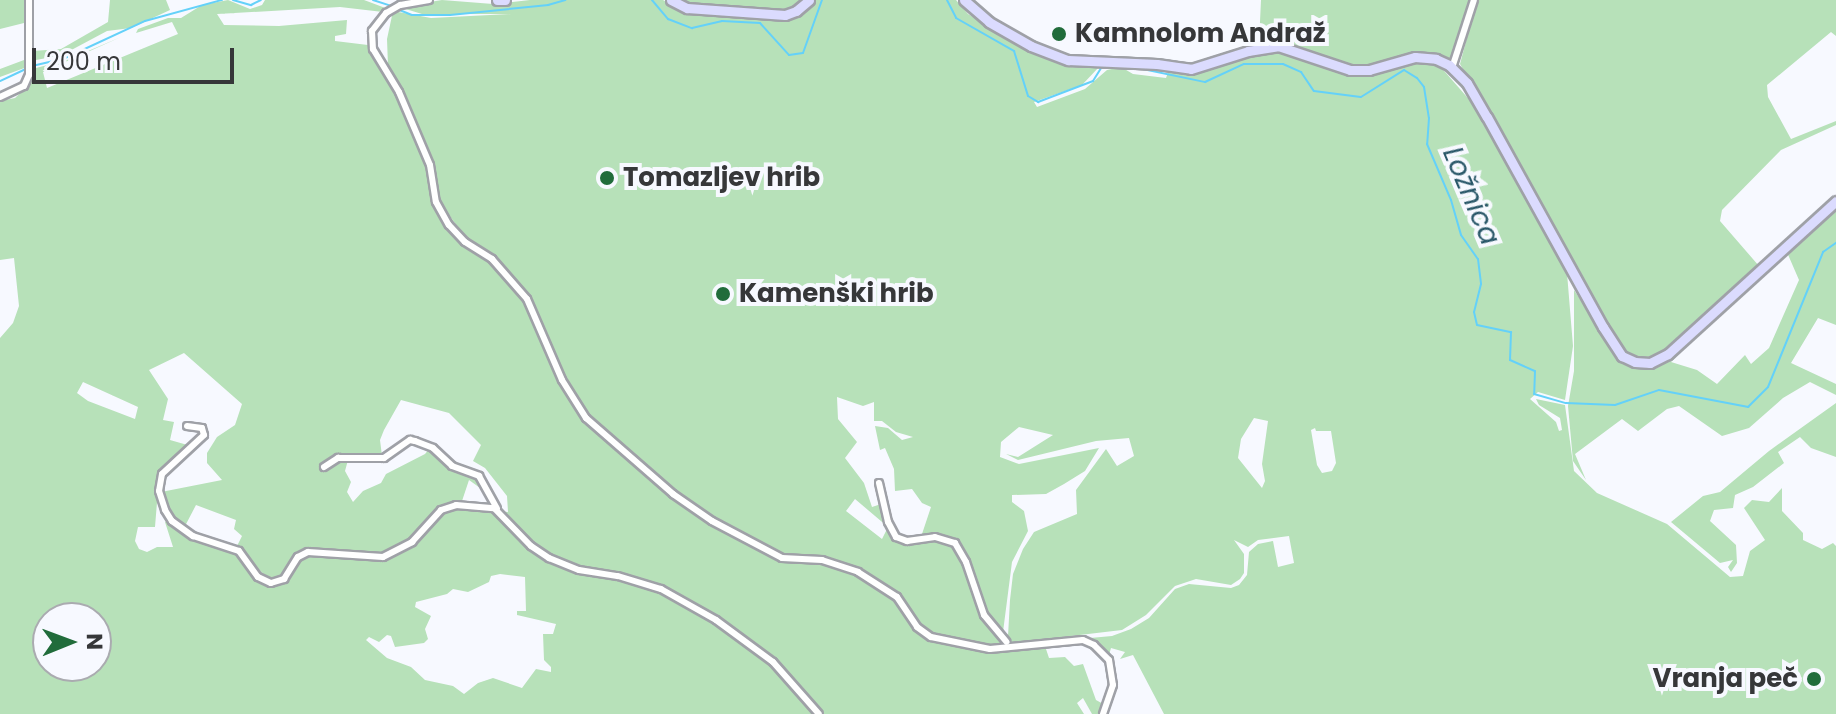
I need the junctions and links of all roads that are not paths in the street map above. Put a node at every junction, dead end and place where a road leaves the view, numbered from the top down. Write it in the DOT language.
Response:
graph roads {
  1 [pos="29,0"];
  2 [pos="429,0"];
  3 [pos="497,0"];
  4 [pos="505,0"];
  5 [pos="671,0"];
  6 [pos="809,0"];
  7 [pos="964,0"];
  8 [pos="1474,0"];
  9 [pos="1452,68"];
  10 [pos="0,97"];
  11 [pos="1836,201"];
  12 [pos="187,426"];
  13 [pos="324,467"];
  14 [pos="879,483"];
  15 [pos="498,512"];
  16 [pos="1007,642"];
  17 [pos="819,714"];
  18 [pos="1103,714"];
  1 -- 10 [label="street"];
  2 -- 18 [label="street"];
  3 -- 4 [label="street"];
  5 -- 6 [label="street"];
  7 -- 9 [label="street"];
  8 -- 9 [label="street"];
  9 -- 11 [label="street"];
  12 -- 15 [label="street"];
  13 -- 15 [label="street"];
  14 -- 16 [label="street"];
  15 -- 17 [label="street"];
}
